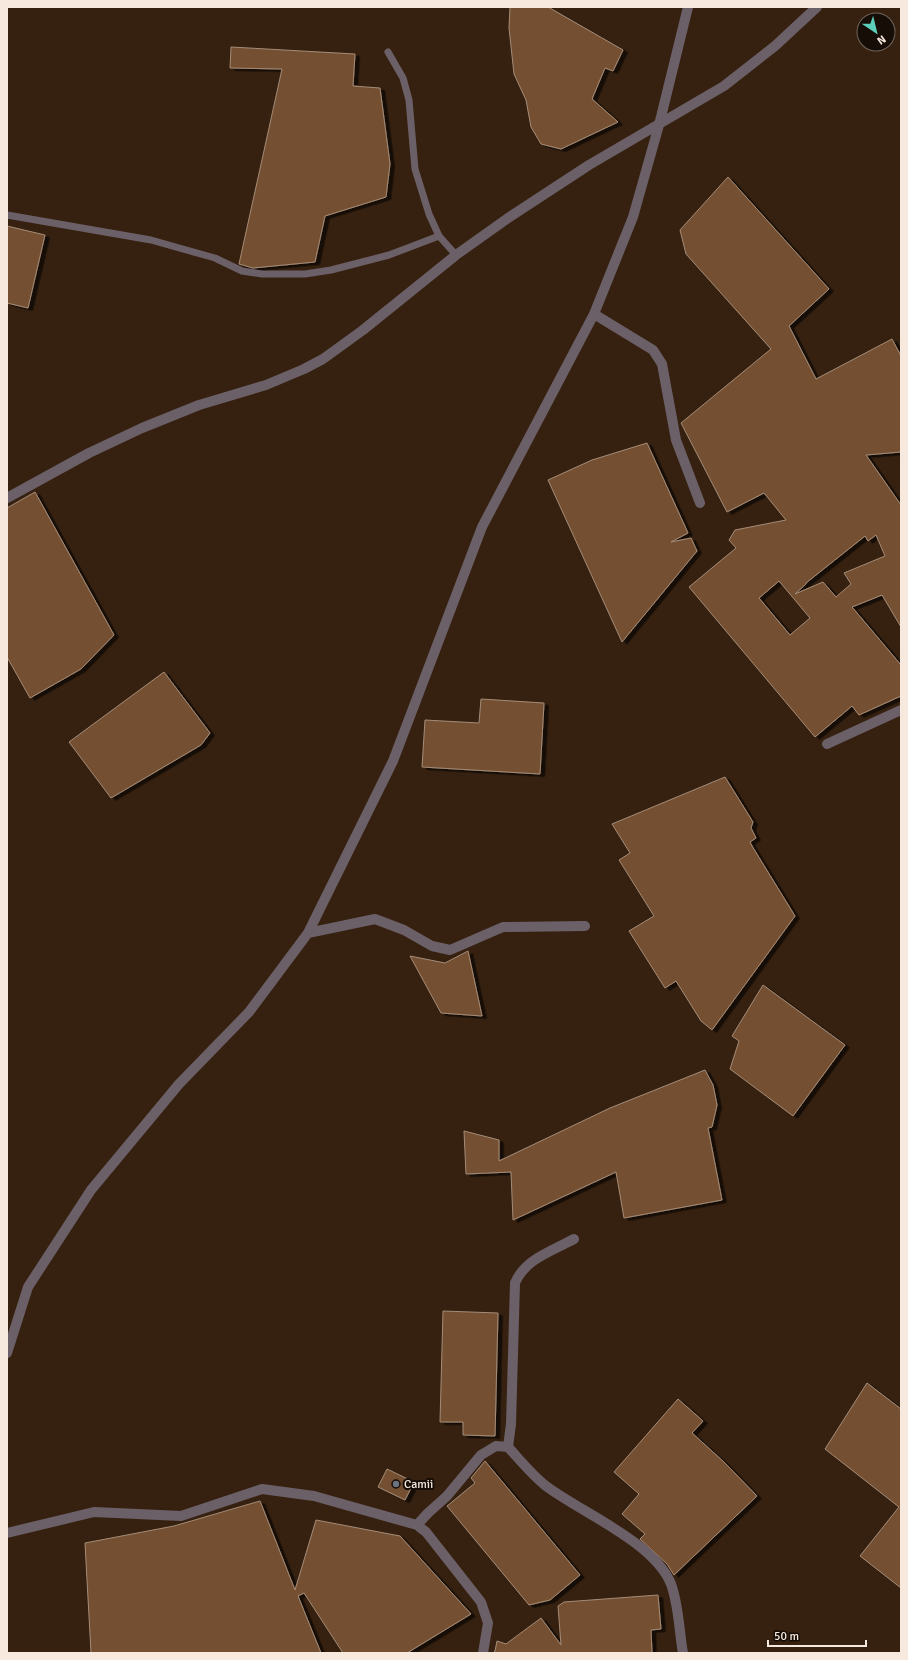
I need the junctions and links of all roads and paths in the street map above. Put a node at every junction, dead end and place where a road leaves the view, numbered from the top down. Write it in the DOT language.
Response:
graph roads {
  1 [pos="688,7"];
  2 [pos="817,7"];
  3 [pos="388,52"];
  4 [pos="659,125"];
  5 [pos="7,215"];
  6 [pos="439,236"];
  7 [pos="456,256"];
  8 [pos="594,314"];
  9 [pos="7,498"];
  10 [pos="700,503"];
  11 [pos="901,710"];
  12 [pos="827,744"];
  13 [pos="585,926"];
  14 [pos="308,933"];
  15 [pos="574,1239"];
  16 [pos="7,1353"];
  17 [pos="508,1447"];
  18 [pos="417,1526"];
  19 [pos="7,1533"];
  20 [pos="483,1653"];
  21 [pos="684,1653"];
  1 -- 4 [label="street"];
  2 -- 4 [label="street"];
  3 -- 6 [label="lane"];
  4 -- 7 [label="street"];
  4 -- 8 [label="street"];
  5 -- 6 [label="lane"];
  6 -- 7 [label="lane"];
  7 -- 9 [label="street"];
  8 -- 10 [label="street"];
  8 -- 14 [label="street"];
  11 -- 12 [label="street"];
  13 -- 14 [label="street"];
  14 -- 16 [label="street"];
  15 -- 17 [label="street"];
  17 -- 18 [label="street"];
  17 -- 21 [label="street"];
  18 -- 19 [label="street"];
  18 -- 20 [label="street"];
}
